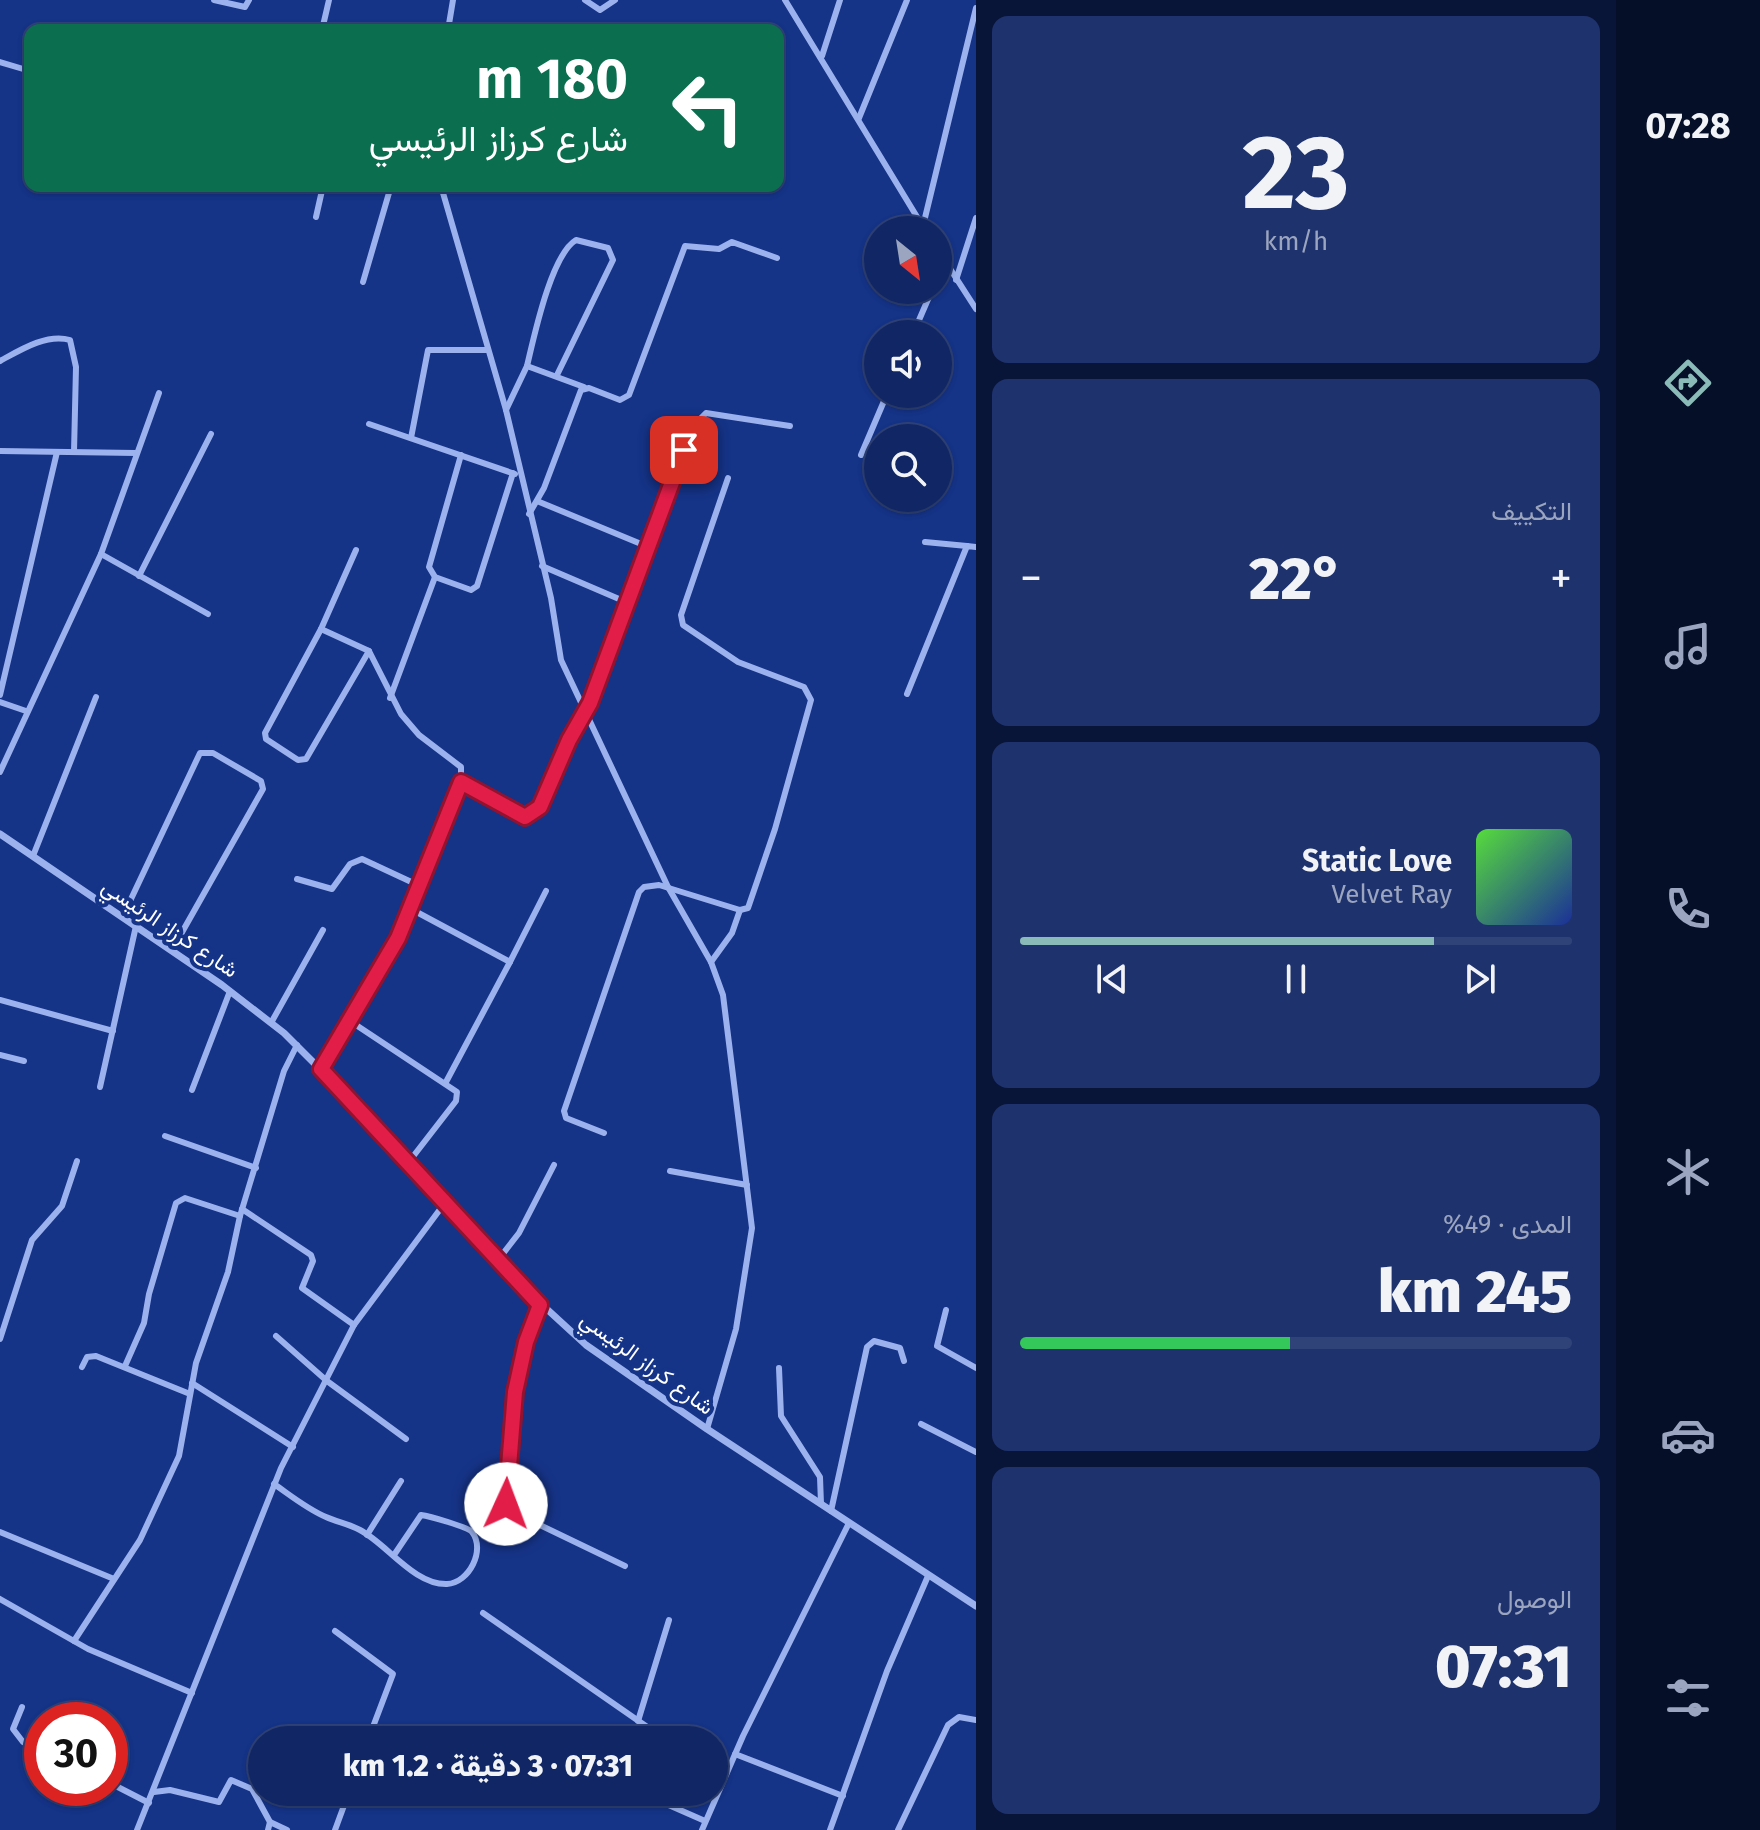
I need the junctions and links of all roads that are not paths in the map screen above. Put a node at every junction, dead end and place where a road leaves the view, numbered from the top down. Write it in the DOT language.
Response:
graph roads {
  1 [pos="214,0"];
  2 [pos="249,0"];
  3 [pos="329,0"];
  4 [pos="453,0"];
  5 [pos="585,0"];
  6 [pos="615,0"];
  7 [pos="785,0"];
  8 [pos="840,0"];
  9 [pos="907,0"];
  10 [pos="976,8"];
  11 [pos="323,24"];
  12 [pos="450,24"];
  13 [pos="822,56"];
  14 [pos="0,62"];
  15 [pos="24,69"];
  16 [pos="859,118"];
  17 [pos="322,192"];
  18 [pos="389,192"];
  19 [pos="443,192"];
  20 [pos="917,216"];
  21 [pos="927,216"];
  22 [pos="316,217"];
  23 [pos="976,218"];
  24 [pos="777,258"];
  25 [pos="952,274"];
  26 [pos="956,280"];
  27 [pos="363,282"];
  28 [pos="976,309"];
  29 [pos="488,350"];
  30 [pos="0,361"];
  31 [pos="527,366"];
  32 [pos="557,375"];
  33 [pos="584,387"];
  34 [pos="159,393"];
  35 [pos="881,408"];
  36 [pos="506,410"];
  37 [pos="369,424"];
  38 [pos="790,426"];
  39 [pos="211,434"];
  40 [pos="411,438"];
  41 [pos="0,451"];
  42 [pos="57,452"];
  43 [pos="74,452"];
  44 [pos="136,453"];
  45 [pos="461,455"];
  46 [pos="861,455"];
  47 [pos="513,473"];
  48 [pos="522,476"];
  49 [pos="728,478"];
  50 [pos="537,501"];
  51 [pos="529,514"];
  52 [pos="925,542"];
  53 [pos="646,546"];
  54 [pos="967,546"];
  55 [pos="976,547"];
  56 [pos="356,550"];
  57 [pos="101,554"];
  58 [pos="542,566"];
  59 [pos="139,576"];
  60 [pos="435,577"];
  61 [pos="626,602"];
  62 [pos="208,614"];
  63 [pos="321,629"];
  64 [pos="369,651"];
  65 [pos="907,694"];
  66 [pos="0,695"];
  67 [pos="96,697"];
  68 [pos="390,698"];
  69 [pos="0,702"];
  70 [pos="26,711"];
  71 [pos="586,712"];
  72 [pos="0,772"];
  73 [pos="461,782"];
  74 [pos="0,834"];
  75 [pos="33,856"];
  76 [pos="297,879"];
  77 [pos="420,886"];
  78 [pos="668,887"];
  79 [pos="546,891"];
  80 [pos="411,909"];
  81 [pos="740,910"];
  82 [pos="123,916"];
  83 [pos="136,926"];
  84 [pos="323,930"];
  85 [pos="172,950"];
  86 [pos="510,962"];
  87 [pos="711,962"];
  88 [pos="230,991"];
  89 [pos="0,1000"];
  90 [pos="350,1021"];
  91 [pos="271,1023"];
  92 [pos="113,1031"];
  93 [pos="297,1045"];
  94 [pos="0,1055"];
  95 [pos="24,1061"];
  96 [pos="321,1069"];
  97 [pos="446,1082"];
  98 [pos="100,1087"];
  99 [pos="192,1090"];
  100 [pos="604,1133"];
  101 [pos="165,1136"];
  102 [pos="77,1161"];
  103 [pos="408,1163"];
  104 [pos="554,1165"];
  105 [pos="256,1168"];
  106 [pos="670,1171"];
  107 [pos="747,1185"];
  108 [pos="444,1204"];
  109 [pos="241,1212"];
  110 [pos="498,1260"];
  111 [pos="540,1305"];
  112 [pos="946,1310"];
  113 [pos="354,1325"];
  114 [pos="276,1336"];
  115 [pos="0,1339"];
  116 [pos="904,1361"];
  117 [pos="125,1366"];
  118 [pos="82,1367"];
  119 [pos="779,1368"];
  120 [pos="976,1368"];
  121 [pos="327,1381"];
  122 [pos="192,1383"];
  123 [pos="190,1394"];
  124 [pos="921,1424"];
  125 [pos="707,1429"];
  126 [pos="406,1439"];
  127 [pos="293,1447"];
  128 [pos="976,1452"];
  129 [pos="401,1481"];
  130 [pos="274,1484"];
  131 [pos="821,1504"];
  132 [pos="831,1511"];
  133 [pos="849,1523"];
  134 [pos="0,1532"];
  135 [pos="367,1535"];
  136 [pos="394,1555"];
  137 [pos="625,1566"];
  138 [pos="928,1576"];
  139 [pos="114,1579"];
  140 [pos="0,1599"];
  141 [pos="976,1606"];
  142 [pos="483,1613"];
  143 [pos="669,1620"];
  144 [pos="335,1631"];
  145 [pos="74,1641"];
  146 [pos="192,1693"];
  147 [pos="22,1707"];
  148 [pos="976,1720"];
  149 [pos="638,1721"];
  150 [pos="373,1726"];
  151 [pos="645,1726"];
  152 [pos="24,1743"];
  153 [pos="735,1754"];
  154 [pos="728,1771"];
  155 [pos="128,1792"];
  156 [pos="154,1792"];
  157 [pos="843,1796"];
  158 [pos="149,1803"];
  159 [pos="344,1806"];
  160 [pos="671,1806"];
  161 [pos="712,1806"];
  162 [pos="705,1821"];
  163 [pos="270,1822"];
  164 [pos="137,1830"];
  165 [pos="268,1830"];
  166 [pos="287,1830"];
  167 [pos="335,1830"];
  168 [pos="702,1830"];
  169 [pos="830,1830"];
  170 [pos="898,1830"];
  1 -- 2 [label="street"];
  3 -- 11 [label="street"];
  4 -- 12 [label="street"];
  5 -- 6 [label="street"];
  7 -- 13 [label="street"];
  8 -- 13 [label="street"];
  9 -- 16 [label="street"];
  10 -- 21 [label="street"];
  13 -- 16 [label="street"];
  14 -- 15 [label="street"];
  16 -- 20 [label="street"];
  17 -- 22 [label="street"];
  18 -- 27 [label="street"];
  19 -- 29 [label="street"];
  23 -- 26 [label="street"];
  24 -- 33 [label="street"];
  25 -- 26 [label="street"];
  26 -- 28 [label="street"];
  29 -- 36 [label="street"];
  29 -- 40 [label="street"];
  30 -- 43 [label="street"];
  31 -- 32 [label="street"];
  31 -- 32 [label="street"];
  31 -- 36 [label="street"];
  32 -- 33 [label="street"];
  33 -- 50 [label="street"];
  34 -- 44 [label="street"];
  35 -- 46 [label="street"];
  36 -- 48 [label="street"];
  37 -- 40 [label="street"];
  38 -- 53 [label="street"];
  39 -- 59 [label="street"];
  40 -- 45 [label="street"];
  41 -- 42 [label="street"];
  42 -- 43 [label="street"];
  42 -- 66 [label="street"];
  43 -- 44 [label="street"];
  44 -- 57 [label="street"];
  45 -- 47 [label="street"];
  45 -- 60 [label="street"];
  47 -- 48 [label="street"];
  47 -- 60 [label="street"];
  48 -- 51 [label="street"];
  49 -- 81 [label="street"];
  50 -- 51 [label="street"];
  50 -- 53 [label="street"];
  51 -- 58 [label="street"];
  52 -- 54 [label="street"];
  53 -- 61 [label="street"];
  54 -- 55 [label="street"];
  54 -- 65 [label="street"];
  56 -- 63 [label="street"];
  57 -- 59 [label="street"];
  57 -- 70 [label="street"];
  58 -- 61 [label="street"];
  58 -- 71 [label="street"];
  59 -- 62 [label="street"];
  60 -- 68 [label="street"];
  61 -- 71 [label="street"];
  63 -- 64 [label="street"];
  63 -- 64 [label="street"];
  64 -- 68 [label="street"];
  67 -- 75 [label="street"];
  68 -- 73 [label="street"];
  69 -- 70 [label="street"];
  70 -- 72 [label="street"];
  71 -- 73 [label="street"];
  71 -- 78 [label="street"];
  73 -- 77 [label="street"];
  74 -- 75 [label="street, شارع كرزاز الرئيسي"];
  75 -- 82 [label="street, شارع كرزاز الرئيسي"];
  76 -- 77 [label="street"];
  77 -- 80 [label="street"];
  78 -- 81 [label="street"];
  78 -- 87 [label="street"];
  78 -- 100 [label="street"];
  79 -- 86 [label="street"];
  80 -- 86 [label="street"];
  80 -- 90 [label="street"];
  81 -- 87 [label="street"];
  82 -- 83 [label="street, شارع كرزاز الرئيسي"];
  82 -- 85 [label="street"];
  83 -- 85 [label="street, شارع كرزاز الرئيسي"];
  83 -- 92 [label="street"];
  84 -- 91 [label="street"];
  85 -- 88 [label="street, شارع كرزاز الرئيسي"];
  86 -- 97 [label="street"];
  87 -- 107 [label="street"];
  88 -- 91 [label="street, شارع كرزاز الرئيسي"];
  88 -- 99 [label="street"];
  89 -- 92 [label="street"];
  90 -- 96 [label="street"];
  90 -- 97 [label="street"];
  91 -- 93 [label="street, شارع كرزاز الرئيسي"];
  92 -- 98 [label="street"];
  93 -- 96 [label="street, شارع كرزاز الرئيسي"];
  93 -- 105 [label="street"];
  94 -- 95 [label="street"];
  96 -- 103 [label="street, شارع كرزاز الرئيسي"];
  97 -- 103 [label="street"];
  101 -- 105 [label="street"];
  102 -- 115 [label="street"];
  103 -- 108 [label="street, شارع كرزاز الرئيسي"];
  104 -- 110 [label="street"];
  105 -- 109 [label="street"];
  106 -- 107 [label="street"];
  107 -- 125 [label="street"];
  108 -- 110 [label="street, شارع كرزاز الرئيسي"];
  108 -- 113 [label="street"];
  109 -- 113 [label="street"];
  109 -- 117 [label="street"];
  109 -- 122 [label="street"];
  110 -- 111 [label="street, شارع كرزاز الرئيسي"];
  111 -- 125 [label="street, شارع كرزاز الرئيسي"];
  111 -- 137 [label="street"];
  112 -- 120 [label="street"];
  113 -- 121 [label="street"];
  114 -- 121 [label="street"];
  116 -- 132 [label="street"];
  117 -- 118 [label="street"];
  117 -- 123 [label="street"];
  119 -- 131 [label="street"];
  121 -- 126 [label="street"];
  121 -- 127 [label="street"];
  122 -- 123 [label="street"];
  122 -- 127 [label="street"];
  123 -- 139 [label="street"];
  124 -- 128 [label="street"];
  125 -- 131 [label="street, شارع كرزاز الرئيسي"];
  127 -- 130 [label="street"];
  129 -- 135 [label="street"];
  130 -- 135 [label="street"];
  130 -- 146 [label="street"];
  131 -- 132 [label="street, شارع كرزاز الرئيسي"];
  132 -- 133 [label="street, شارع كرزاز الرئيسي"];
  133 -- 138 [label="street, شارع كرزاز الرئيسي"];
  133 -- 153 [label="street"];
  134 -- 139 [label="street"];
  135 -- 136 [label="street"];
  136 -- 136 [label="street"];
  138 -- 141 [label="street, شارع كرزاز الرئيسي"];
  138 -- 157 [label="street"];
  139 -- 145 [label="street"];
  140 -- 145 [label="street"];
  142 -- 149 [label="street"];
  143 -- 149 [label="street"];
  144 -- 150 [label="street"];
  145 -- 146 [label="street"];
  146 -- 156 [label="street"];
  147 -- 152 [label="street"];
  148 -- 170 [label="street"];
  149 -- 151 [label="street"];
  153 -- 154 [label="street"];
  153 -- 157 [label="street"];
  155 -- 158 [label="street"];
  156 -- 158 [label="street"];
  156 -- 163 [label="street"];
  157 -- 169 [label="street"];
  158 -- 164 [label="street"];
  159 -- 167 [label="street"];
  160 -- 162 [label="street"];
  161 -- 162 [label="street"];
  162 -- 168 [label="street"];
  163 -- 165 [label="street"];
  163 -- 166 [label="street"];
}
